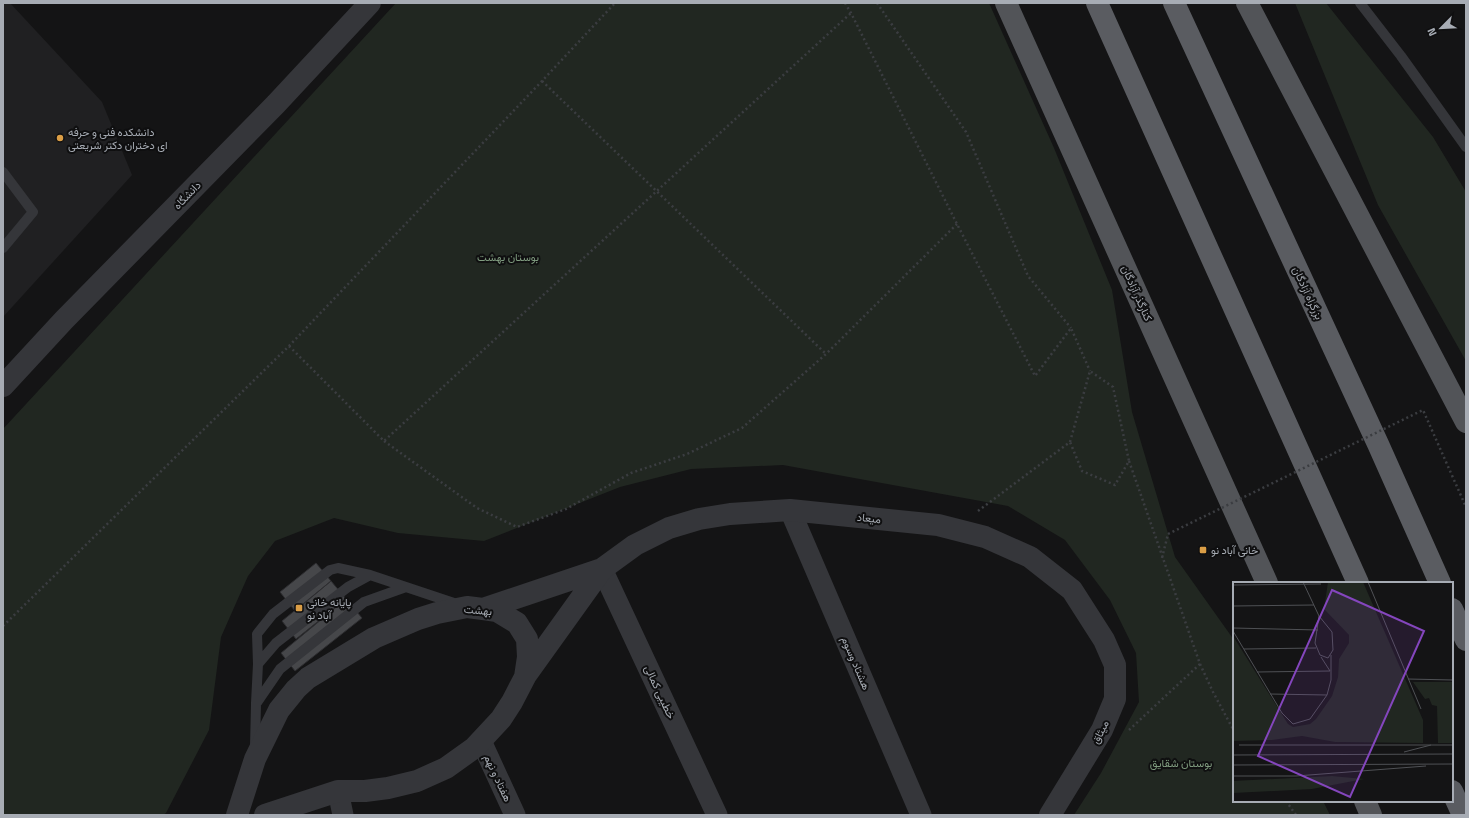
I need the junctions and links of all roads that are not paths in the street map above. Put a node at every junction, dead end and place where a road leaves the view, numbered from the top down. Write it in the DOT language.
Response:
graph roads {
  1 [pos="370,3"];
  2 [pos="1006,3"];
  3 [pos="1097,3"];
  4 [pos="1174,3"];
  5 [pos="1247,3"];
  6 [pos="1258,3"];
  7 [pos="1360,3"];
  8 [pos="1280,64"];
  9 [pos="1466,147"];
  10 [pos="3,172"];
  11 [pos="3,248"];
  12 [pos="3,386"];
  13 [pos="1466,422"];
  14 [pos="790,510"];
  15 [pos="602,569"];
  16 [pos="370,575"];
  17 [pos="1267,582"];
  18 [pos="1358,582"];
  19 [pos="1440,582"];
  20 [pos="406,586"];
  21 [pos="475,608"];
  22 [pos="1453,611"];
  23 [pos="1104,640"];
  24 [pos="1466,640"];
  25 [pos="258,664"];
  26 [pos="525,677"];
  27 [pos="256,704"];
  28 [pos="481,741"];
  29 [pos="255,759"];
  30 [pos="338,791"];
  31 [pos="1453,793"];
  32 [pos="1365,802"];
  33 [pos="237,815"];
  34 [pos="265,815"];
  35 [pos="343,815"];
  36 [pos="515,815"];
  37 [pos="717,815"];
  38 [pos="922,815"];
  39 [pos="1050,815"];
  40 [pos="1371,815"];
  41 [pos="1463,815"];
  1 -- 12 [label="street, دانشگاه"];
  2 -- 17 [label="main road, کنارگذر آزادگان"];
  3 -- 18 [label="highway"];
  4 -- 19 [label="highway, بزرگراه آزادگان"];
  5 -- 8 [label="main road"];
  6 -- 8 [label="lane"];
  7 -- 9 [label="lane"];
  8 -- 13 [label="main road"];
  10 -- 11 [label="lane"];
  14 -- 15 [label="street, میعاد"];
  14 -- 23 [label="street, میعاد"];
  14 -- 38 [label="street, هشتاد وسوم"];
  15 -- 21 [label="street"];
  15 -- 26 [label="street"];
  15 -- 37 [label="street, خطیبی کمالی"];
  16 -- 20 [label="lane"];
  16 -- 25 [label="lane"];
  16 -- 25 [label="lane"];
  20 -- 21 [label="lane"];
  20 -- 27 [label="lane"];
  21 -- 26 [label="street, بهشت"];
  21 -- 29 [label="street, بهشت"];
  22 -- 24 [label="highway"];
  23 -- 39 [label="street, میثاق"];
  25 -- 27 [label="lane"];
  26 -- 28 [label="street, بهشت"];
  27 -- 29 [label="lane"];
  28 -- 30 [label="street, بهشت"];
  28 -- 36 [label="street, هفتاد و نهم"];
  29 -- 33 [label="street, بهشت"];
  30 -- 34 [label="street, بهشت"];
  30 -- 35 [label="street"];
  31 -- 41 [label="highway"];
  32 -- 40 [label="main road"];
}
